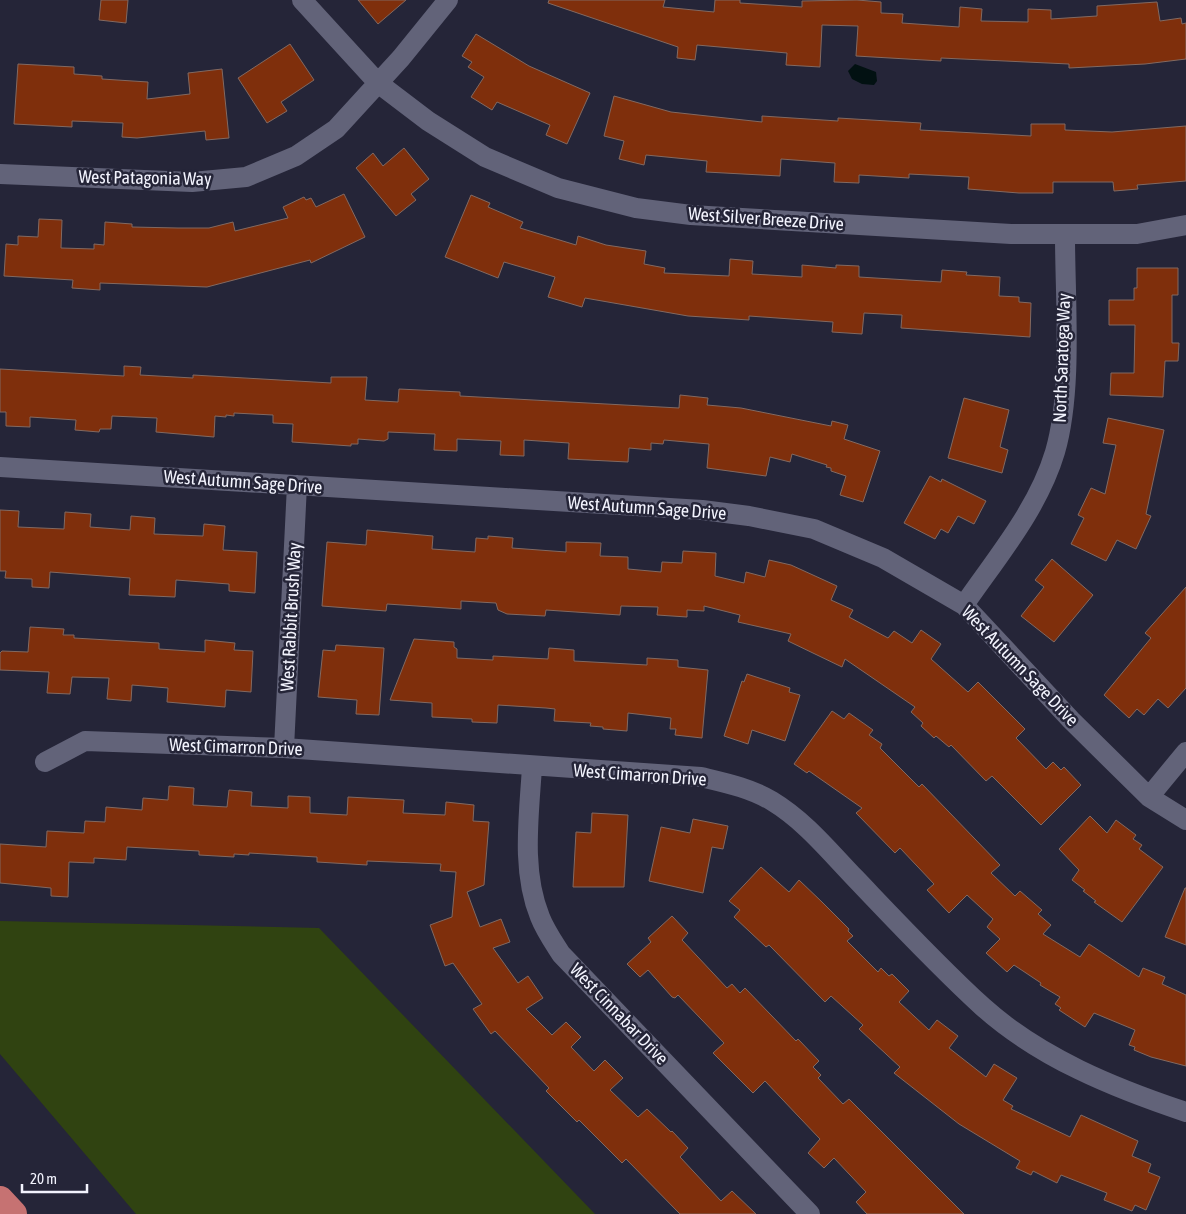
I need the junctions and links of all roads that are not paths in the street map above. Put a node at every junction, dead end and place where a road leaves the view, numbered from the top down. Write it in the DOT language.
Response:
graph roads {
  1 [pos="302,0"];
  2 [pos="448,0"];
  3 [pos="378,83"];
  4 [pos="0,174"];
  5 [pos="1186,225"];
  6 [pos="1065,236"];
  7 [pos="0,466"];
  8 [pos="297,485"];
  9 [pos="964,605"];
  10 [pos="284,748"];
  11 [pos="1186,752"];
  12 [pos="45,762"];
  13 [pos="532,767"];
  14 [pos="1149,798"];
  15 [pos="1186,820"];
  16 [pos="1186,1112"];
  17 [pos="0,1200"];
  18 [pos="13,1214"];
  19 [pos="810,1214"];
  1 -- 3 [label="street, West Silver Breeze Drive"];
  2 -- 3 [label="street, West Patagonia Way"];
  3 -- 4 [label="street, West Patagonia Way"];
  3 -- 6 [label="street, West Silver Breeze Drive"];
  5 -- 6 [label="street, West Silver Breeze Drive"];
  6 -- 9 [label="street, North Saratoga Way"];
  7 -- 8 [label="street, West Autumn Sage Drive"];
  8 -- 9 [label="street, West Autumn Sage Drive"];
  8 -- 10 [label="street, West Rabbit Brush Way"];
  9 -- 14 [label="street, West Autumn Sage Drive"];
  10 -- 12 [label="street, West Cimarron Drive"];
  10 -- 13 [label="street, West Cimarron Drive"];
  11 -- 14 [label="street"];
  13 -- 16 [label="street, West Cimarron Drive"];
  13 -- 19 [label="street, West Cinnabar Drive"];
  14 -- 15 [label="street, West Autumn Sage Drive"];
  17 -- 18 [label="highway"];
}
